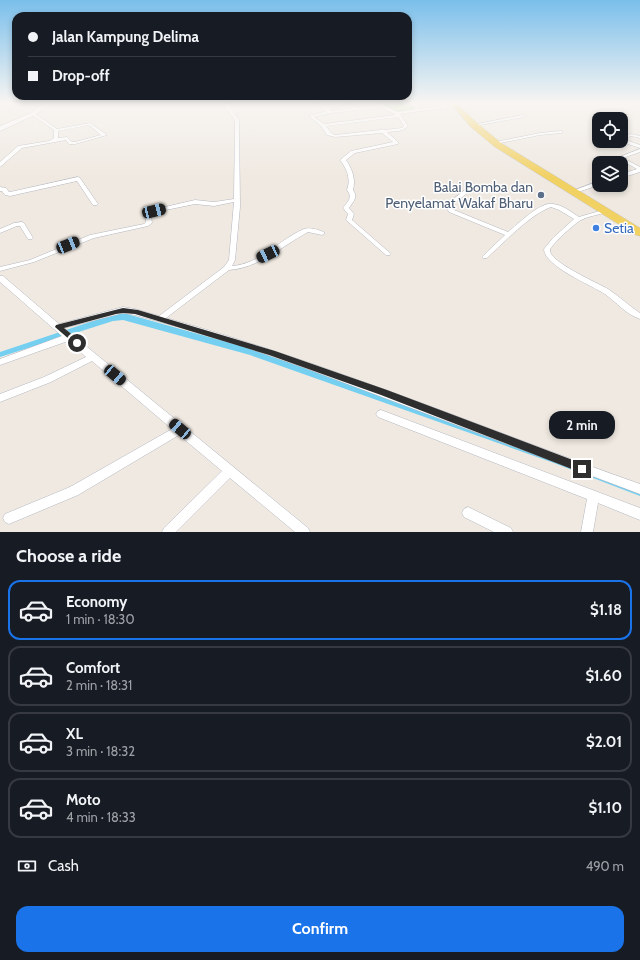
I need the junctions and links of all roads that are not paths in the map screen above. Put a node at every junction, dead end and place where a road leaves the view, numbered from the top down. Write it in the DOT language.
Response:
graph roads {
  1 [pos="53,128"];
  2 [pos="68,128"];
  3 [pos="95,128"];
  4 [pos="237,128"];
  5 [pos="325,128"];
  6 [pos="405,128"];
  7 [pos="477,128"];
  8 [pos="56,130"];
  9 [pos="382,130"];
  10 [pos="560,132"];
  11 [pos="628,136"];
  12 [pos="640,137"];
  13 [pos="55,140"];
  14 [pos="628,142"];
  15 [pos="495,143"];
  16 [pos="640,148"];
  17 [pos="0,165"];
  18 [pos="640,169"];
  19 [pos="628,173"];
  20 [pos="592,185"];
  21 [pos="473,186"];
  22 [pos="0,189"];
  23 [pos="573,192"];
  24 [pos="237,200"];
  25 [pos="95,204"];
  26 [pos="605,211"];
  27 [pos="578,220"];
  28 [pos="0,231"];
  29 [pos="322,233"];
  30 [pos="640,233"];
  31 [pos="508,234"];
  32 [pos="30,238"];
  33 [pos="388,254"];
  34 [pos="485,257"];
  35 [pos="227,268"];
  36 [pos="0,269"];
  37 [pos="0,278"];
  38 [pos="640,316"];
  39 [pos="160,319"];
  40 [pos="59,328"];
  41 [pos="69,337"];
  42 [pos="93,357"];
  43 [pos="0,362"];
  44 [pos="0,398"];
  45 [pos="381,414"];
  46 [pos="180,429"];
  47 [pos="230,470"];
  48 [pos="640,489"];
  49 [pos="593,497"];
  50 [pos="468,513"];
  51 [pos="640,514"];
  52 [pos="9,518"];
  53 [pos="168,532"];
  54 [pos="304,532"];
  55 [pos="507,532"];
  56 [pos="587,532"];
  1 -- 8 [label="street"];
  2 -- 8 [label="street"];
  3 -- 13 [label="street"];
  4 -- 24 [label="street"];
  5 -- 9 [label="street"];
  6 -- 9 [label="street"];
  7 -- 15 [label="main road"];
  8 -- 13 [label="street"];
  9 -- 33 [label="street"];
  10 -- 15 [label="street"];
  11 -- 12 [label="street"];
  13 -- 17 [label="street"];
  14 -- 16 [label="street"];
  15 -- 23 [label="main road"];
  16 -- 18 [label="street"];
  18 -- 19 [label="street"];
  20 -- 23 [label="street"];
  21 -- 31 [label="street"];
  22 -- 25 [label="street"];
  23 -- 26 [label="main road"];
  24 -- 35 [label="street"];
  24 -- 36 [label="street"];
  26 -- 27 [label="street"];
  26 -- 30 [label="main road"];
  27 -- 31 [label="street"];
  27 -- 38 [label="street"];
  28 -- 32 [label="street"];
  29 -- 35 [label="street"];
  31 -- 34 [label="street"];
  35 -- 39 [label="street"];
  37 -- 40 [label="street"];
  39 -- 40 [label="street"];
  39 -- 48 [label="street"];
  40 -- 41 [label="street"];
  41 -- 42 [label="street"];
  41 -- 43 [label="street"];
  42 -- 44 [label="street"];
  42 -- 46 [label="street"];
  45 -- 49 [label="street"];
  46 -- 47 [label="street"];
  46 -- 52 [label="street"];
  47 -- 53 [label="street"];
  47 -- 54 [label="street"];
  49 -- 51 [label="street"];
  49 -- 56 [label="street"];
  50 -- 55 [label="street"];
}
